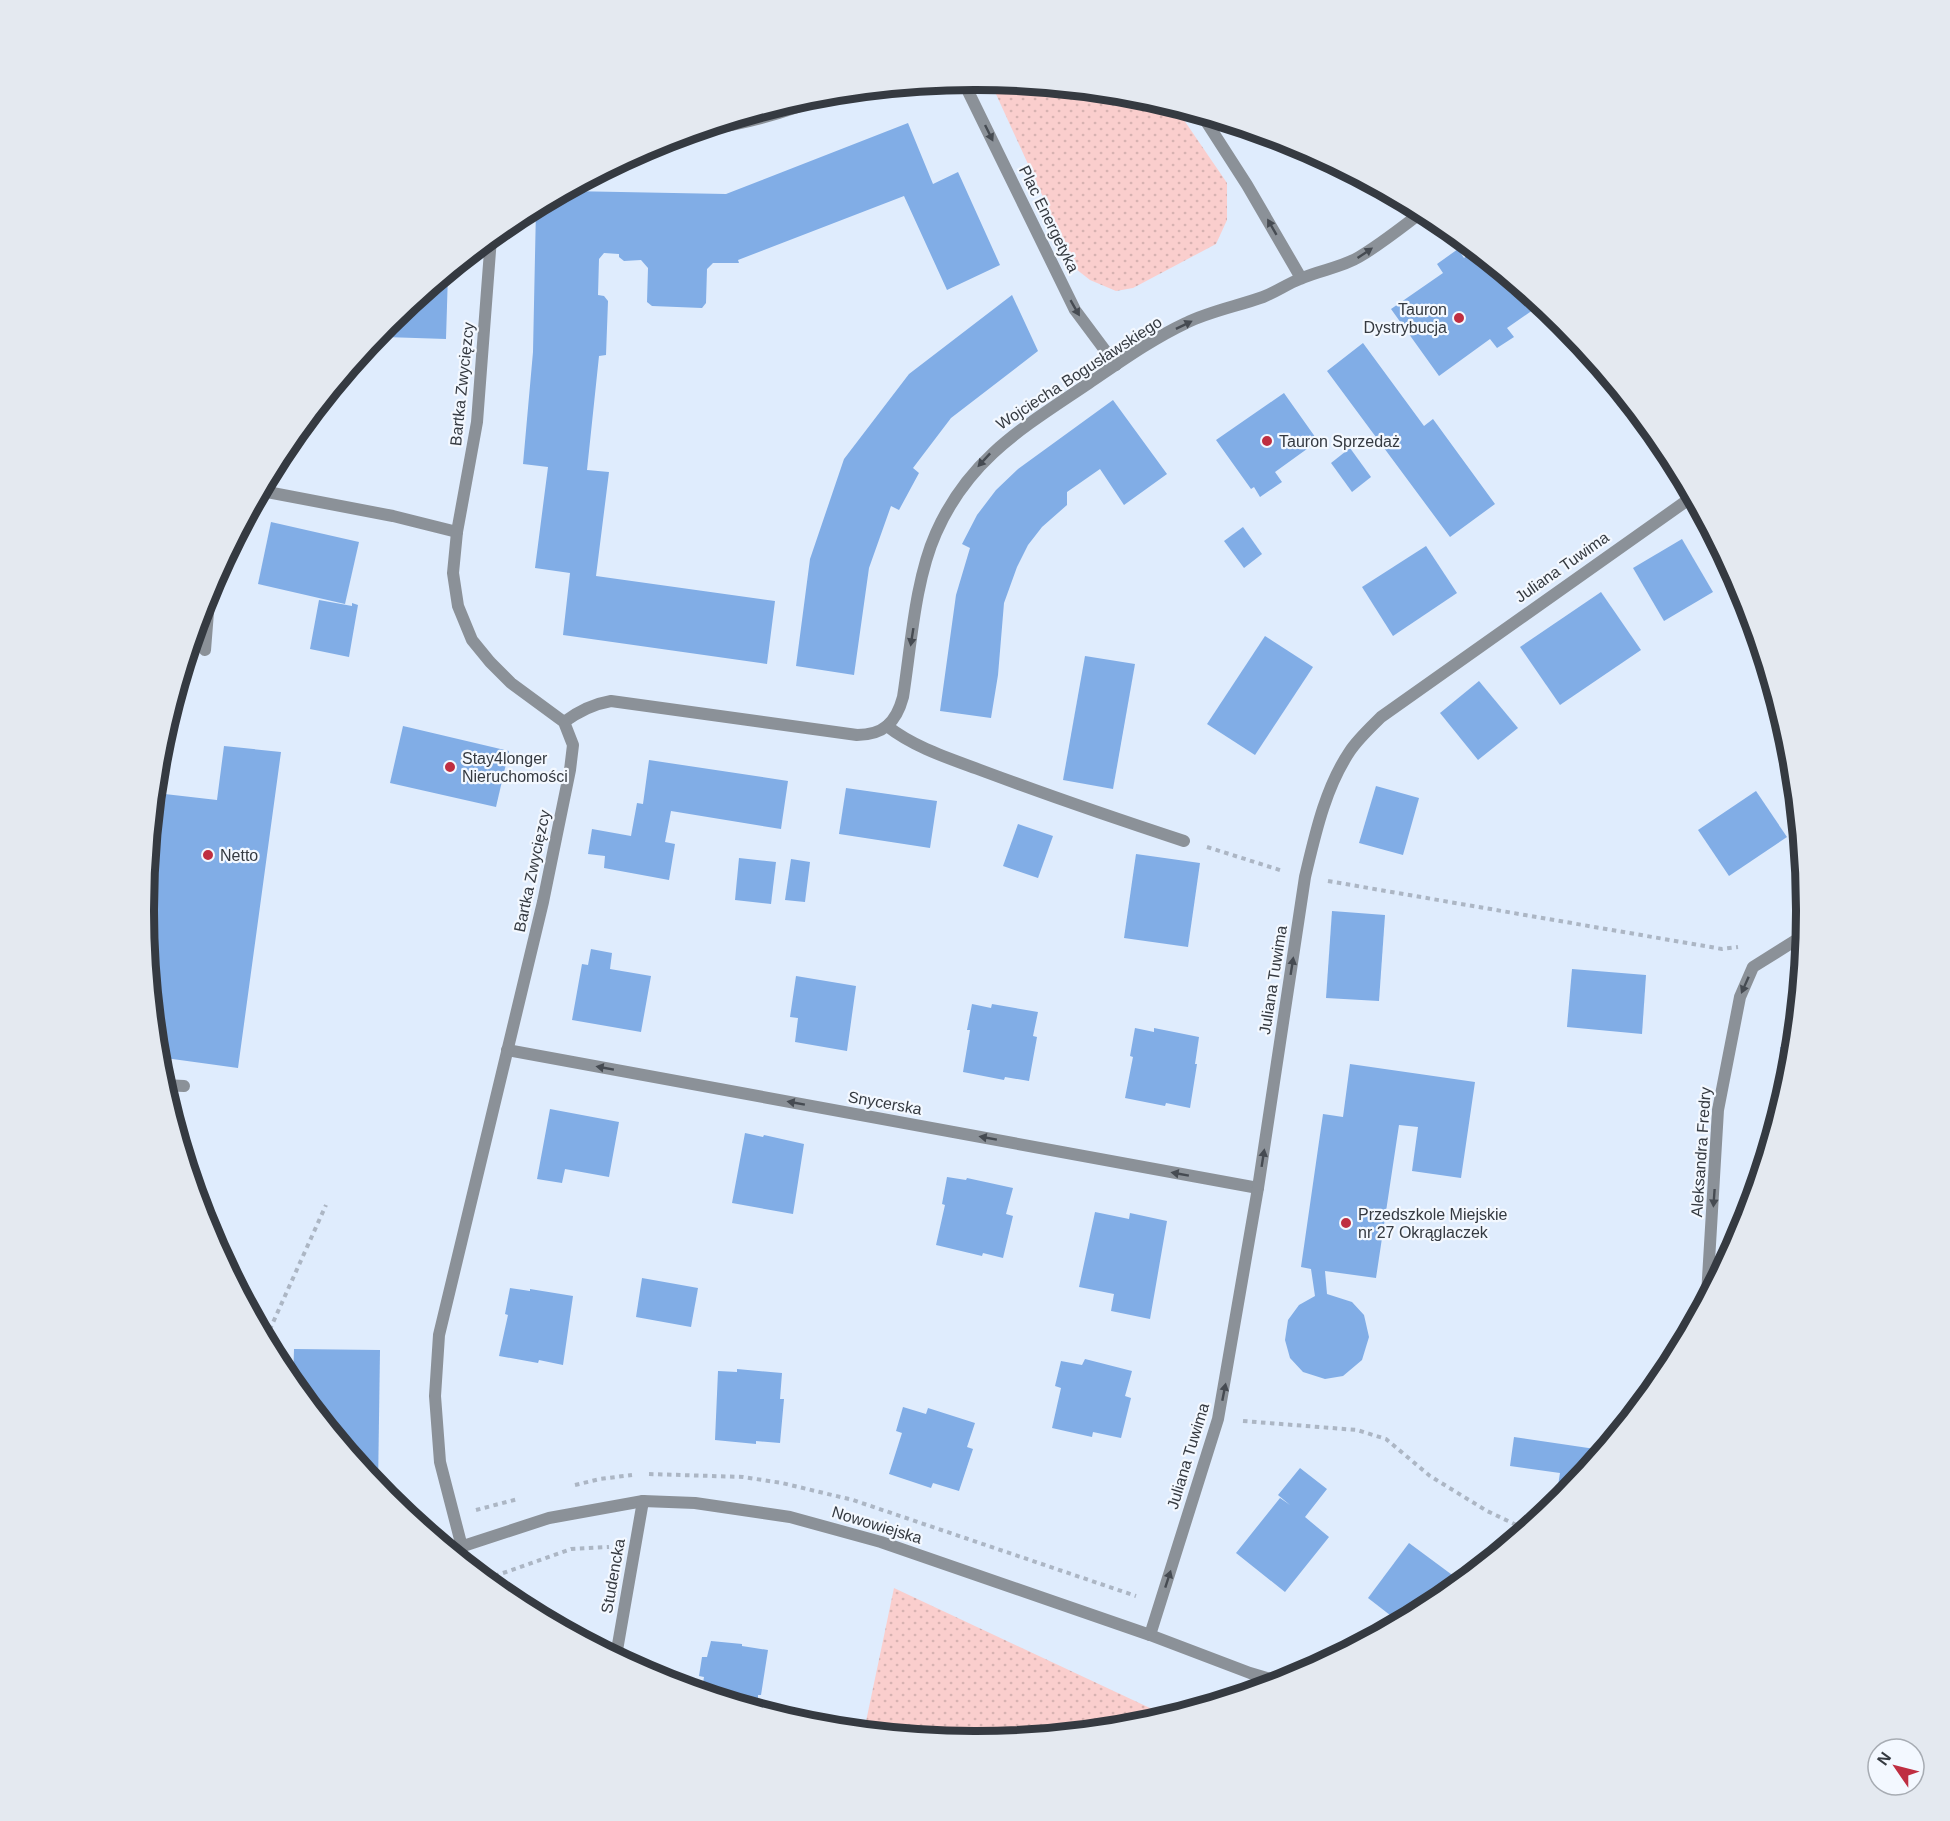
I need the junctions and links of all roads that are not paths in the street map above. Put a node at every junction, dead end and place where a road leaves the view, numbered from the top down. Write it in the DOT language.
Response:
graph roads {
  1 [pos="968,90"];
  2 [pos="1208,124"];
  3 [pos="1414,218"];
  4 [pos="490,249"];
  5 [pos="1301,278"];
  6 [pos="1116,365"];
  7 [pos="269,492"];
  8 [pos="1686,501"];
  9 [pos="457,532"];
  10 [pos="208,621"];
  11 [pos="206,650"];
  12 [pos="564,722"];
  13 [pos="887,726"];
  14 [pos="1184,841"];
  15 [pos="1795,942"];
  16 [pos="507,1050"];
  17 [pos="173,1085"];
  18 [pos="184,1086"];
  19 [pos="1258,1188"];
  20 [pos="1708,1279"];
  21 [pos="643,1501"];
  22 [pos="455,1544"];
  23 [pos="459,1547"];
  24 [pos="1150,1635"];
  25 [pos="617,1648"];
  26 [pos="1265,1678"];
  1 -- 6 [label="street, Plac Energetyka, one-way"];
  5 -- 2 [label="street, one-way"];
  5 -- 3 [label="street, Wojciecha Bogusławskiego, one-way"];
  4 -- 9 [label="street, Bartka Zwycięzcy"];
  6 -- 5 [label="street, Wojciecha Bogusławskiego, one-way"];
  6 -- 13 [label="street, Wojciecha Bogusławskiego, one-way"];
  7 -- 9 [label="street"];
  19 -- 8 [label="street, Juliana Tuwima, one-way"];
  9 -- 12 [label="street, Bartka Zwycięzcy"];
  10 -- 11 [label="street"];
  12 -- 13 [label="street"];
  12 -- 16 [label="street, Bartka Zwycięzcy"];
  13 -- 14 [label="street"];
  15 -- 20 [label="street, Aleksandra Fredry, one-way"];
  19 -- 16 [label="street, Snycerska, one-way"];
  16 -- 22 [label="street, Bartka Zwycięzcy"];
  17 -- 18 [label="street"];
  24 -- 19 [label="street, Juliana Tuwima, one-way"];
  21 -- 23 [label="street, Nowowiejska"];
  21 -- 24 [label="street, Nowowiejska"];
  21 -- 25 [label="street, Studencka"];
  24 -- 26 [label="street, Nowowiejska"];
}
